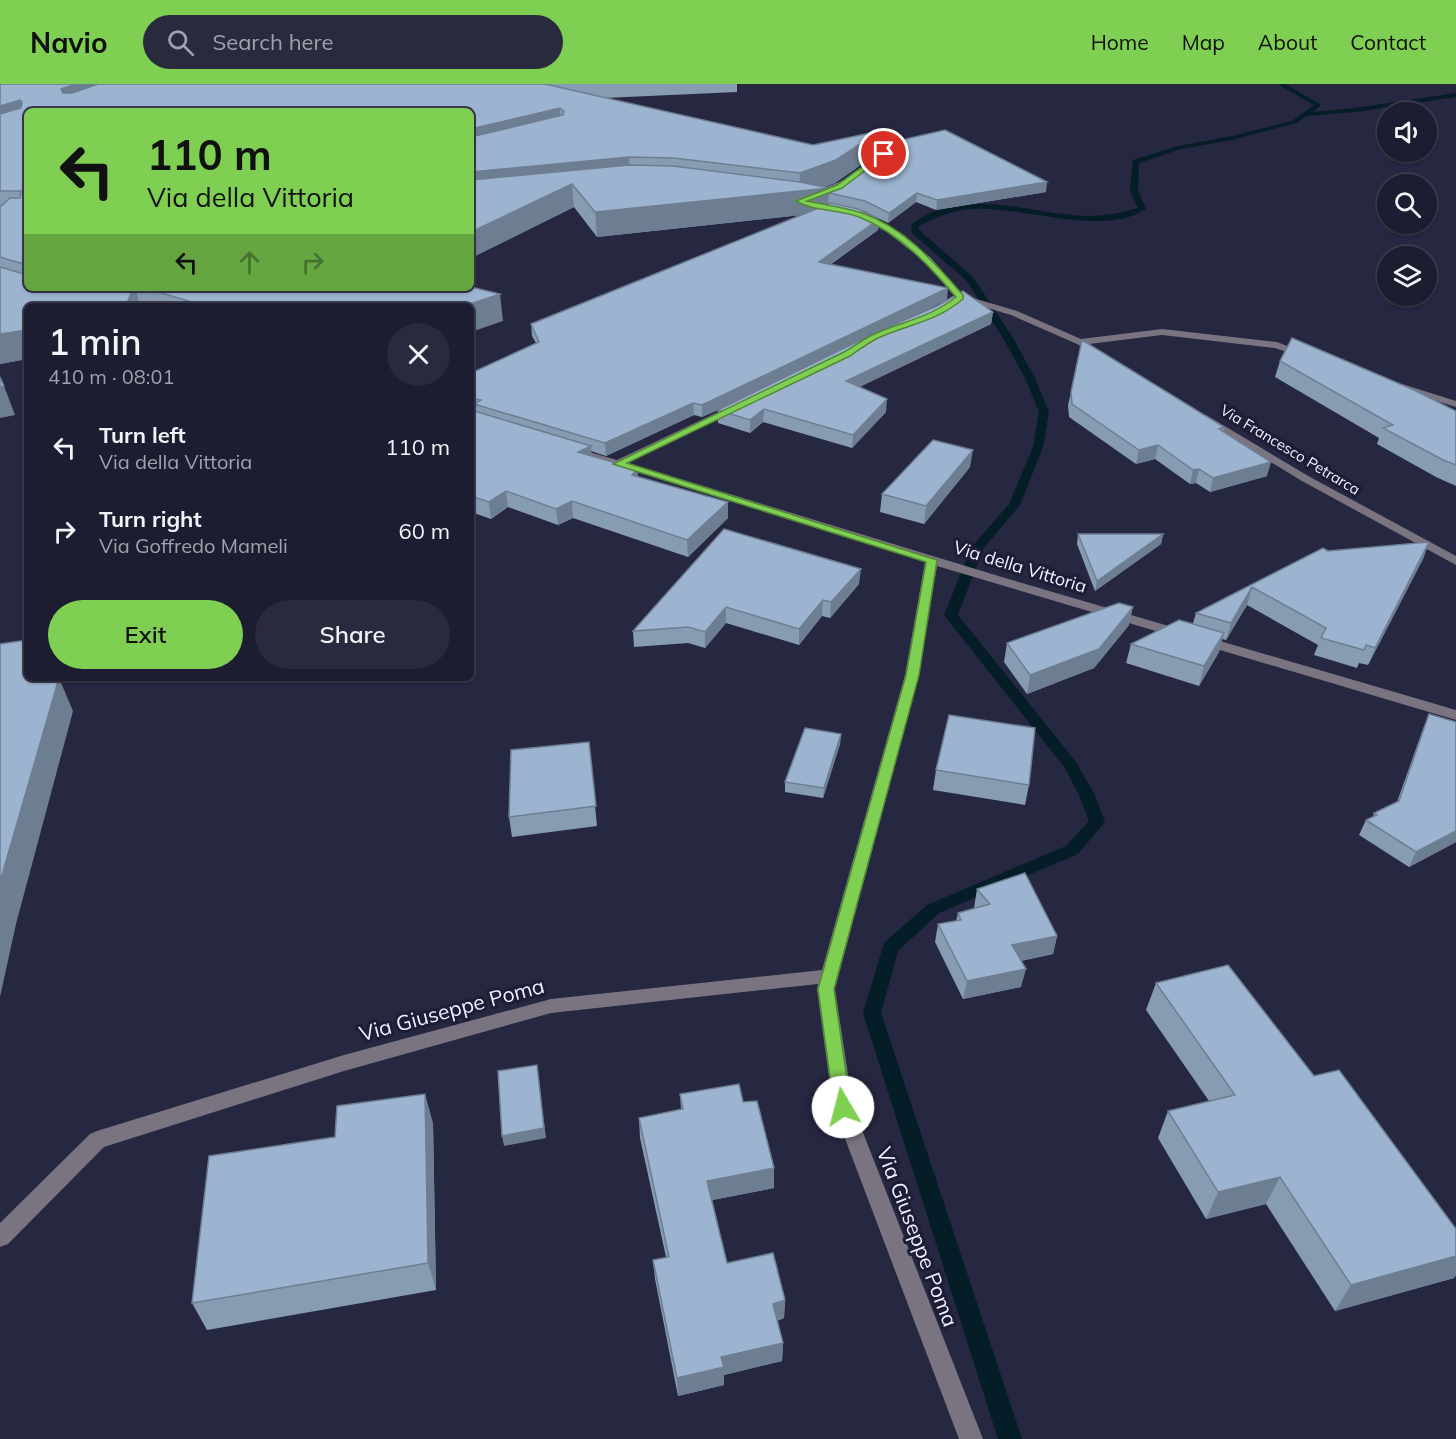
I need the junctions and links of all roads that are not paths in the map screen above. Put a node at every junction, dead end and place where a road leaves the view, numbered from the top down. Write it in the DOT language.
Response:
graph roads {
  1 [pos="851,213"];
  2 [pos="1080,342"];
  3 [pos="1107,358"];
  4 [pos="1321,360"];
  5 [pos="1386,382"];
  6 [pos="750,400"];
  7 [pos="1456,404"];
  8 [pos="1197,412"];
  9 [pos="561,447"];
  10 [pos="618,464"];
  11 [pos="932,560"];
  12 [pos="1456,561"];
  13 [pos="1456,715"];
  14 [pos="830,976"];
  15 [pos="0,1237"];
  16 [pos="971,1439"];
  1 -- 2 [label="street"];
  2 -- 3 [label="street"];
  2 -- 4 [label="street"];
  5 -- 7 [label="street"];
  6 -- 10 [label="street"];
  8 -- 12 [label="street, Via Francesco Petrarca"];
  9 -- 10 [label="street, Via della Vittoria"];
  10 -- 11 [label="street, Via della Vittoria"];
  11 -- 13 [label="street, Via della Vittoria"];
  11 -- 14 [label="street, Via Giuseppe Poma"];
  14 -- 15 [label="street, Via Giuseppe Poma"];
  14 -- 16 [label="street, Via Giuseppe Poma"];
}
